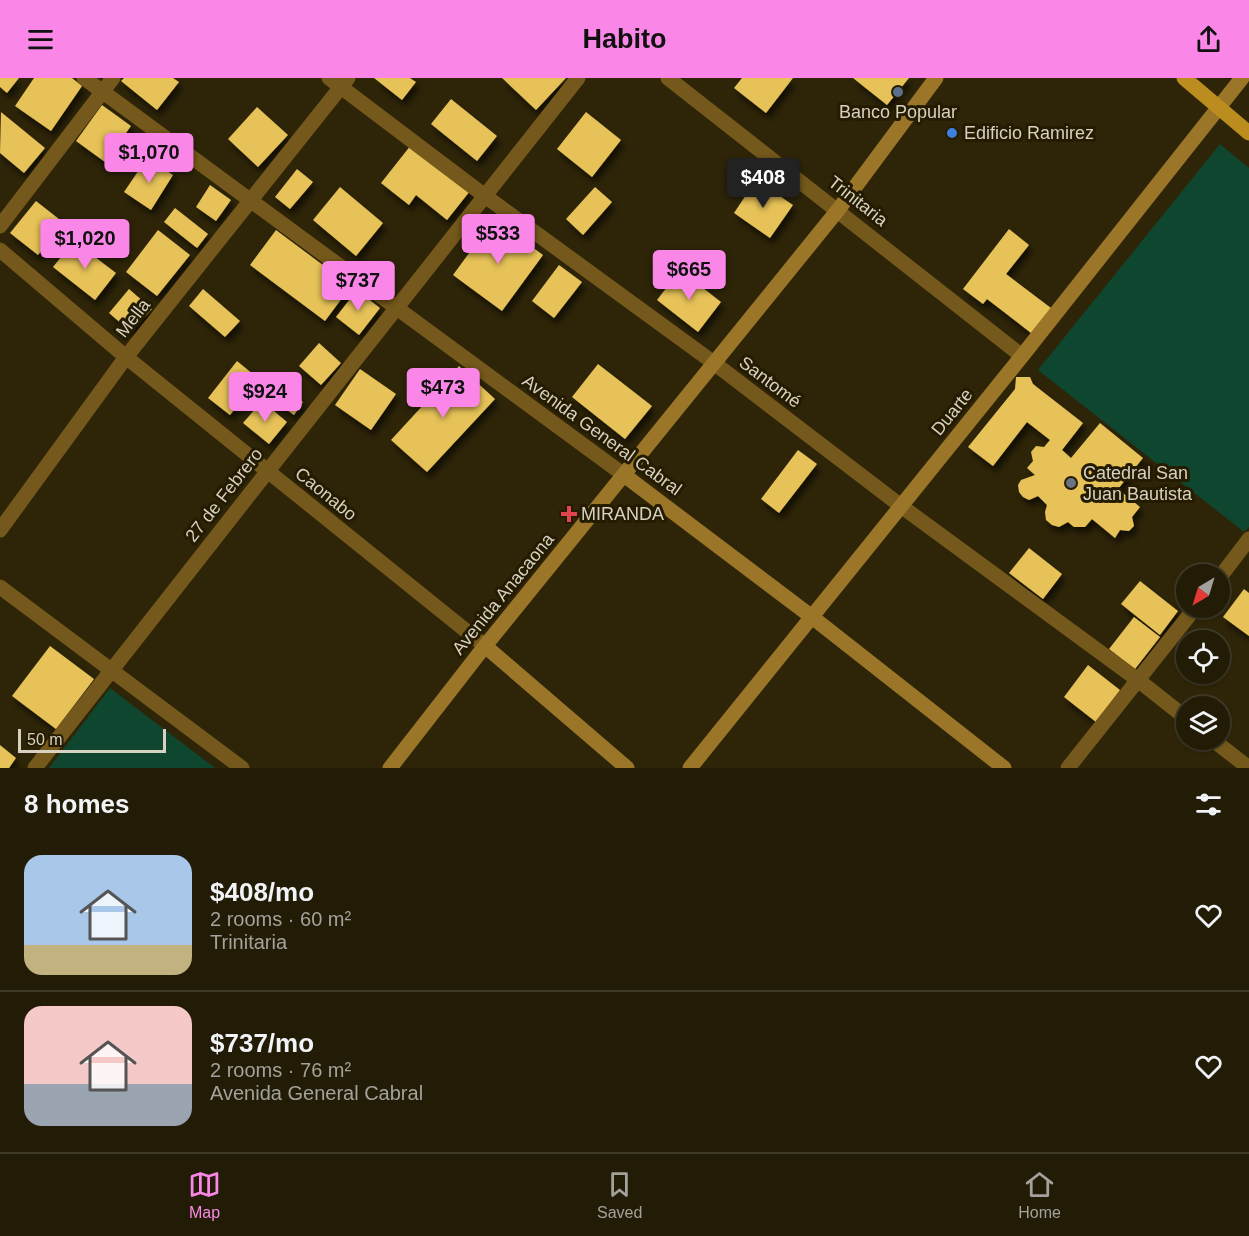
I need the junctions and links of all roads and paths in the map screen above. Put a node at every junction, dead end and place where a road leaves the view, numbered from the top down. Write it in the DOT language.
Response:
graph roads {
  1 [pos="84,78"];
  2 [pos="113,78"];
  3 [pos="578,78"];
  4 [pos="668,78"];
  5 [pos="936,78"];
  6 [pos="1184,78"];
  7 [pos="1242,78"];
  8 [pos="339,81"];
  9 [pos="103,91"];
  10 [pos="1218,107"];
  11 [pos="1249,133"];
  12 [pos="485,196"];
  13 [pos="251,200"];
  14 [pos="838,210"];
  15 [pos="0,226"];
  16 [pos="0,250"];
  17 [pos="396,308"];
  18 [pos="1022,356"];
  19 [pos="126,357"];
  20 [pos="714,363"];
  21 [pos="267,472"];
  22 [pos="624,475"];
  23 [pos="901,506"];
  24 [pos="0,530"];
  25 [pos="1249,539"];
  26 [pos="1229,564"];
  27 [pos="0,588"];
  28 [pos="812,617"];
  29 [pos="1187,618"];
  30 [pos="486,646"];
  31 [pos="111,671"];
  32 [pos="1138,680"];
  33 [pos="1176,710"];
  34 [pos="1226,750"];
  35 [pos="36,768"];
  36 [pos="242,768"];
  37 [pos="390,768"];
  38 [pos="627,768"];
  39 [pos="690,768"];
  40 [pos="1004,768"];
  41 [pos="1068,768"];
  42 [pos="1249,768"];
  1 -- 9 [label="street, Avenida General Cabral"];
  2 -- 9 [label="street"];
  3 -- 12 [label="street, 27 de Febrero"];
  4 -- 14 [label="street, Trinitaria"];
  5 -- 14 [label="main road, Avenida Anacaona"];
  6 -- 10 [label="main road"];
  7 -- 10 [label="main road, Duarte"];
  8 -- 12 [label="street, Santomé"];
  8 -- 13 [label="street, Mella"];
  9 -- 13 [label="street, Avenida General Cabral"];
  9 -- 15 [label="street"];
  10 -- 11 [label="main road"];
  10 -- 18 [label="main road, Duarte"];
  12 -- 17 [label="street, 27 de Febrero"];
  12 -- 20 [label="street, Santomé"];
  13 -- 17 [label="street, Avenida General Cabral"];
  13 -- 19 [label="street, Mella"];
  14 -- 18 [label="street, Trinitaria"];
  14 -- 20 [label="main road, Avenida Anacaona"];
  16 -- 19 [label="street, Caonabo"];
  17 -- 21 [label="street, 27 de Febrero"];
  17 -- 22 [label="street, Avenida General Cabral"];
  18 -- 23 [label="main road, Duarte"];
  19 -- 21 [label="street, Caonabo"];
  19 -- 24 [label="street, Mella"];
  20 -- 22 [label="main road, Avenida Anacaona"];
  20 -- 23 [label="street, Santomé"];
  21 -- 30 [label="street, Caonabo"];
  21 -- 31 [label="street, 27 de Febrero"];
  22 -- 28 [label="main road, Avenida General Cabral"];
  22 -- 30 [label="main road, Avenida Anacaona"];
  23 -- 28 [label="main road, Duarte"];
  23 -- 32 [label="street, Santomé"];
  25 -- 26 [label="street"];
  27 -- 31 [label="street"];
  28 -- 39 [label="main road, Duarte"];
  28 -- 40 [label="main road, Avenida General Cabral"];
  29 -- 32 [label="street"];
  30 -- 37 [label="main road, Avenida Anacaona"];
  30 -- 38 [label="main road, Caonabo"];
  31 -- 35 [label="street, 27 de Febrero"];
  31 -- 36 [label="street"];
  32 -- 33 [label="street, Santomé"];
  32 -- 41 [label="street"];
  34 -- 42 [label="street"];
}
